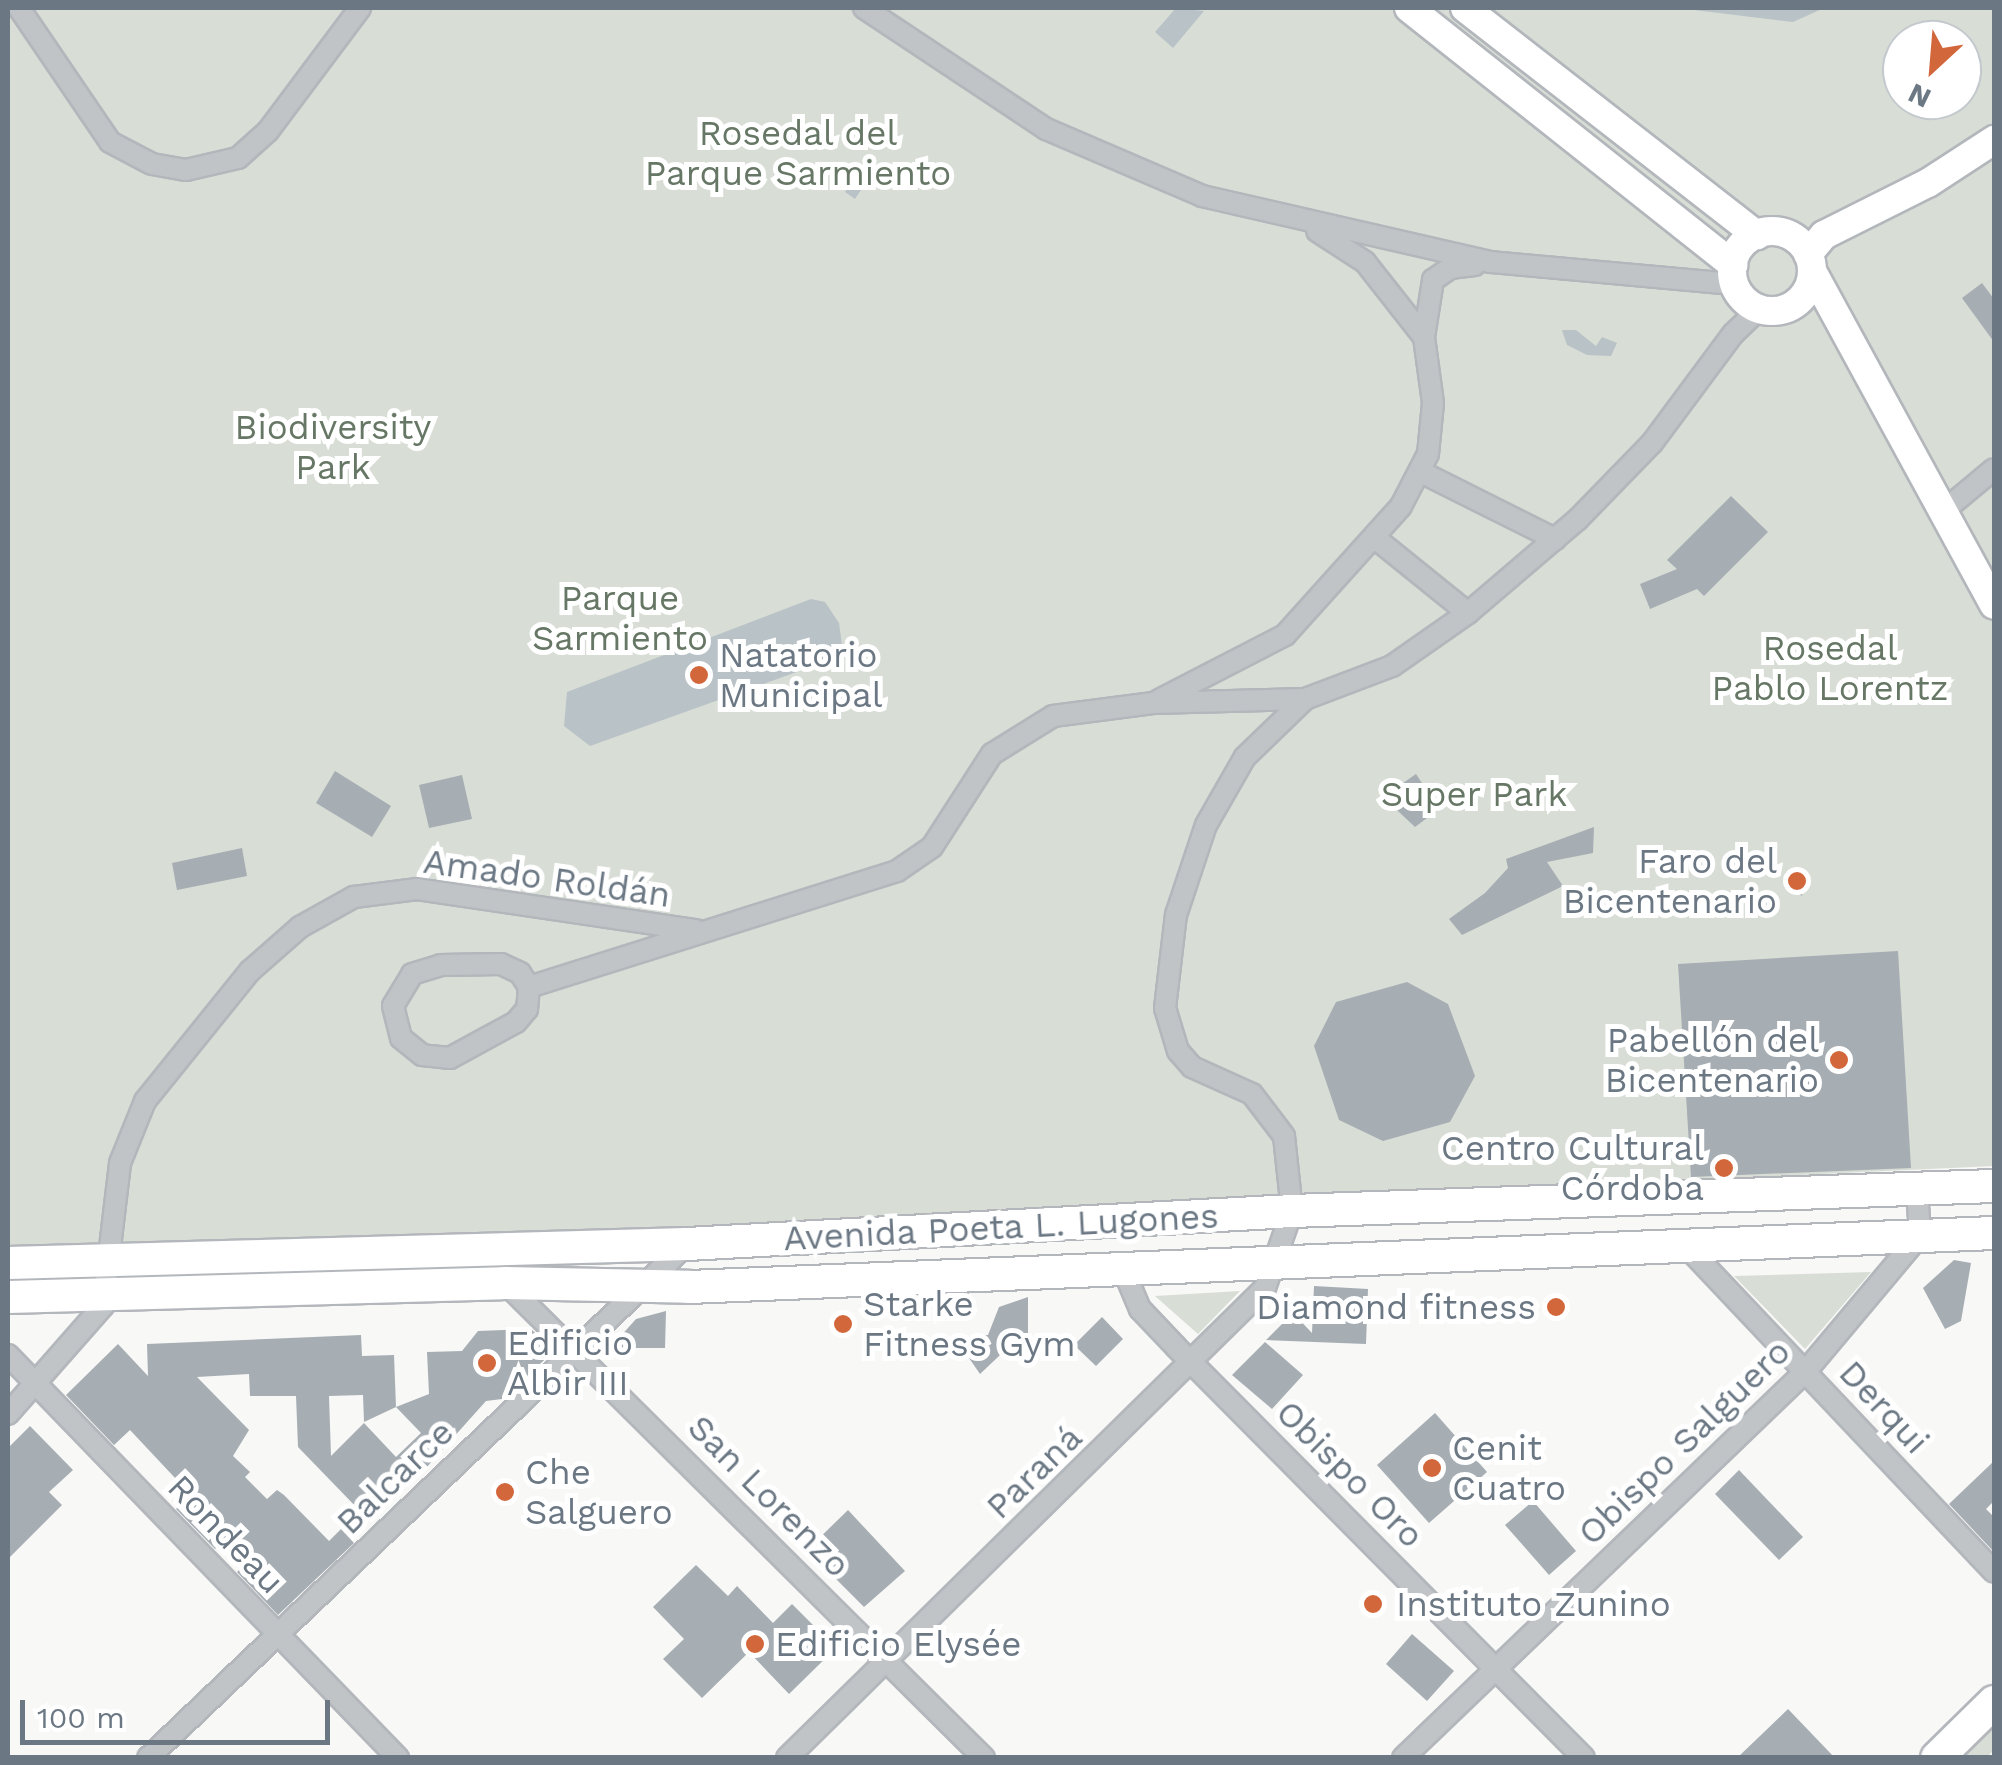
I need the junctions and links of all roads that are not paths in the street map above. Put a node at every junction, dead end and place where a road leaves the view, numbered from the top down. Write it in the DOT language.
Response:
graph roads {
  1 [pos="18,8"];
  2 [pos="360,8"];
  3 [pos="864,8"];
  4 [pos="1409,8"];
  5 [pos="1465,8"];
  6 [pos="1994,140"];
  7 [pos="1296,220"];
  8 [pos="1757,234"];
  9 [pos="1491,262"];
  10 [pos="1810,262"];
  11 [pos="1734,274"];
  12 [pos="1792,306"];
  13 [pos="1759,309"];
  14 [pos="1424,337"];
  15 [pos="1856,345"];
  16 [pos="1994,469"];
  17 [pos="1420,472"];
  18 [pos="1946,509"];
  19 [pos="1375,538"];
  20 [pos="1554,539"];
  21 [pos="1994,605"];
  22 [pos="1468,614"];
  23 [pos="1305,700"];
  24 [pos="1153,703"];
  25 [pos="712,929"];
  26 [pos="529,986"];
  27 [pos="1994,1186"];
  28 [pos="1917,1188"];
  29 [pos="1292,1211"];
  30 [pos="1994,1233"];
  31 [pos="1920,1235"];
  32 [pos="687,1244"];
  33 [pos="1684,1244"];
  34 [pos="110,1260"];
  35 [pos="8,1264"];
  36 [pos="1276,1264"];
  37 [pos="1124,1271"];
  38 [pos="506,1284"];
  39 [pos="643,1287"];
  40 [pos="108,1294"];
  41 [pos="8,1296"];
  42 [pos="575,1350"];
  43 [pos="8,1354"];
  44 [pos="1193,1364"];
  45 [pos="1806,1372"];
  46 [pos="38,1385"];
  47 [pos="8,1414"];
  48 [pos="1994,1572"];
  49 [pos="278,1634"];
  50 [pos="887,1658"];
  51 [pos="1498,1667"];
  52 [pos="1994,1702"];
  53 [pos="148,1758"];
  54 [pos="398,1758"];
  55 [pos="787,1758"];
  56 [pos="984,1758"];
  57 [pos="1403,1758"];
  58 [pos="1584,1758"];
  59 [pos="1937,1758"];
  1 -- 2 [label="street"];
  3 -- 7 [label="street"];
  4 -- 11 [label="main road"];
  5 -- 8 [label="main road"];
  6 -- 10 [label="main road"];
  7 -- 9 [label="street"];
  7 -- 14 [label="street"];
  8 -- 10 [label="main road"];
  8 -- 11 [label="main road"];
  9 -- 11 [label="street"];
  9 -- 14 [label="street"];
  10 -- 12 [label="main road"];
  10 -- 15 [label="main road"];
  11 -- 13 [label="main road"];
  12 -- 13 [label="main road"];
  12 -- 15 [label="main road"];
  13 -- 20 [label="street"];
  14 -- 17 [label="street"];
  15 -- 18 [label="main road"];
  16 -- 18 [label="street"];
  17 -- 19 [label="street"];
  17 -- 20 [label="street"];
  18 -- 21 [label="main road"];
  19 -- 22 [label="street"];
  19 -- 24 [label="street"];
  20 -- 22 [label="street"];
  22 -- 23 [label="street"];
  23 -- 24 [label="street, Amado Roldán"];
  23 -- 29 [label="street"];
  24 -- 25 [label="street, Amado Roldán"];
  25 -- 26 [label="street, Amado Roldán"];
  25 -- 34 [label="street, Amado Roldán"];
  26 -- 26 [label="street"];
  27 -- 28 [label="main road, Avenida Poeta L. Lugones"];
  28 -- 29 [label="main road, Avenida Poeta L. Lugones"];
  28 -- 31 [label="street"];
  29 -- 32 [label="main road, Avenida Poeta L. Lugones"];
  29 -- 36 [label="street, Paraná"];
  30 -- 31 [label="main road, Avenida Poeta L. Lugones"];
  31 -- 33 [label="main road, Avenida Poeta L. Lugones"];
  31 -- 45 [label="street, Obispo Salguero"];
  32 -- 34 [label="main road, Avenida Poeta L. Lugones"];
  32 -- 39 [label="street, Balcarce"];
  33 -- 36 [label="main road, Avenida Poeta L. Lugones"];
  33 -- 45 [label="street, Derqui"];
  34 -- 35 [label="main road, Avenida Poeta L. Lugones"];
  34 -- 40 [label="street, Amado Roldán"];
  36 -- 37 [label="main road, Avenida Poeta L. Lugones"];
  36 -- 44 [label="street, Paraná"];
  37 -- 39 [label="main road, Avenida Poeta L. Lugones"];
  37 -- 44 [label="street, Obispo Oro"];
  38 -- 39 [label="main road, Avenida Poeta L. Lugones"];
  38 -- 40 [label="main road, Avenida Poeta L. Lugones"];
  38 -- 42 [label="street, San Lorenzo"];
  39 -- 42 [label="street, Balcarce"];
  40 -- 41 [label="main road, Avenida Poeta L. Lugones"];
  40 -- 46 [label="street"];
  42 -- 49 [label="street, Balcarce"];
  42 -- 50 [label="street, San Lorenzo"];
  43 -- 46 [label="street, Rondeau"];
  44 -- 50 [label="street, Paraná"];
  44 -- 51 [label="street, Obispo Oro"];
  45 -- 48 [label="street, Derqui"];
  45 -- 51 [label="street, Obispo Salguero"];
  46 -- 47 [label="street"];
  46 -- 49 [label="street, Rondeau"];
  49 -- 53 [label="street, Balcarce"];
  49 -- 54 [label="street, Rondeau"];
  50 -- 55 [label="street, Paraná"];
  50 -- 56 [label="street, San Lorenzo"];
  51 -- 57 [label="street, Obispo Salguero"];
  51 -- 58 [label="street, Obispo Oro"];
  52 -- 59 [label="main road"];
}
